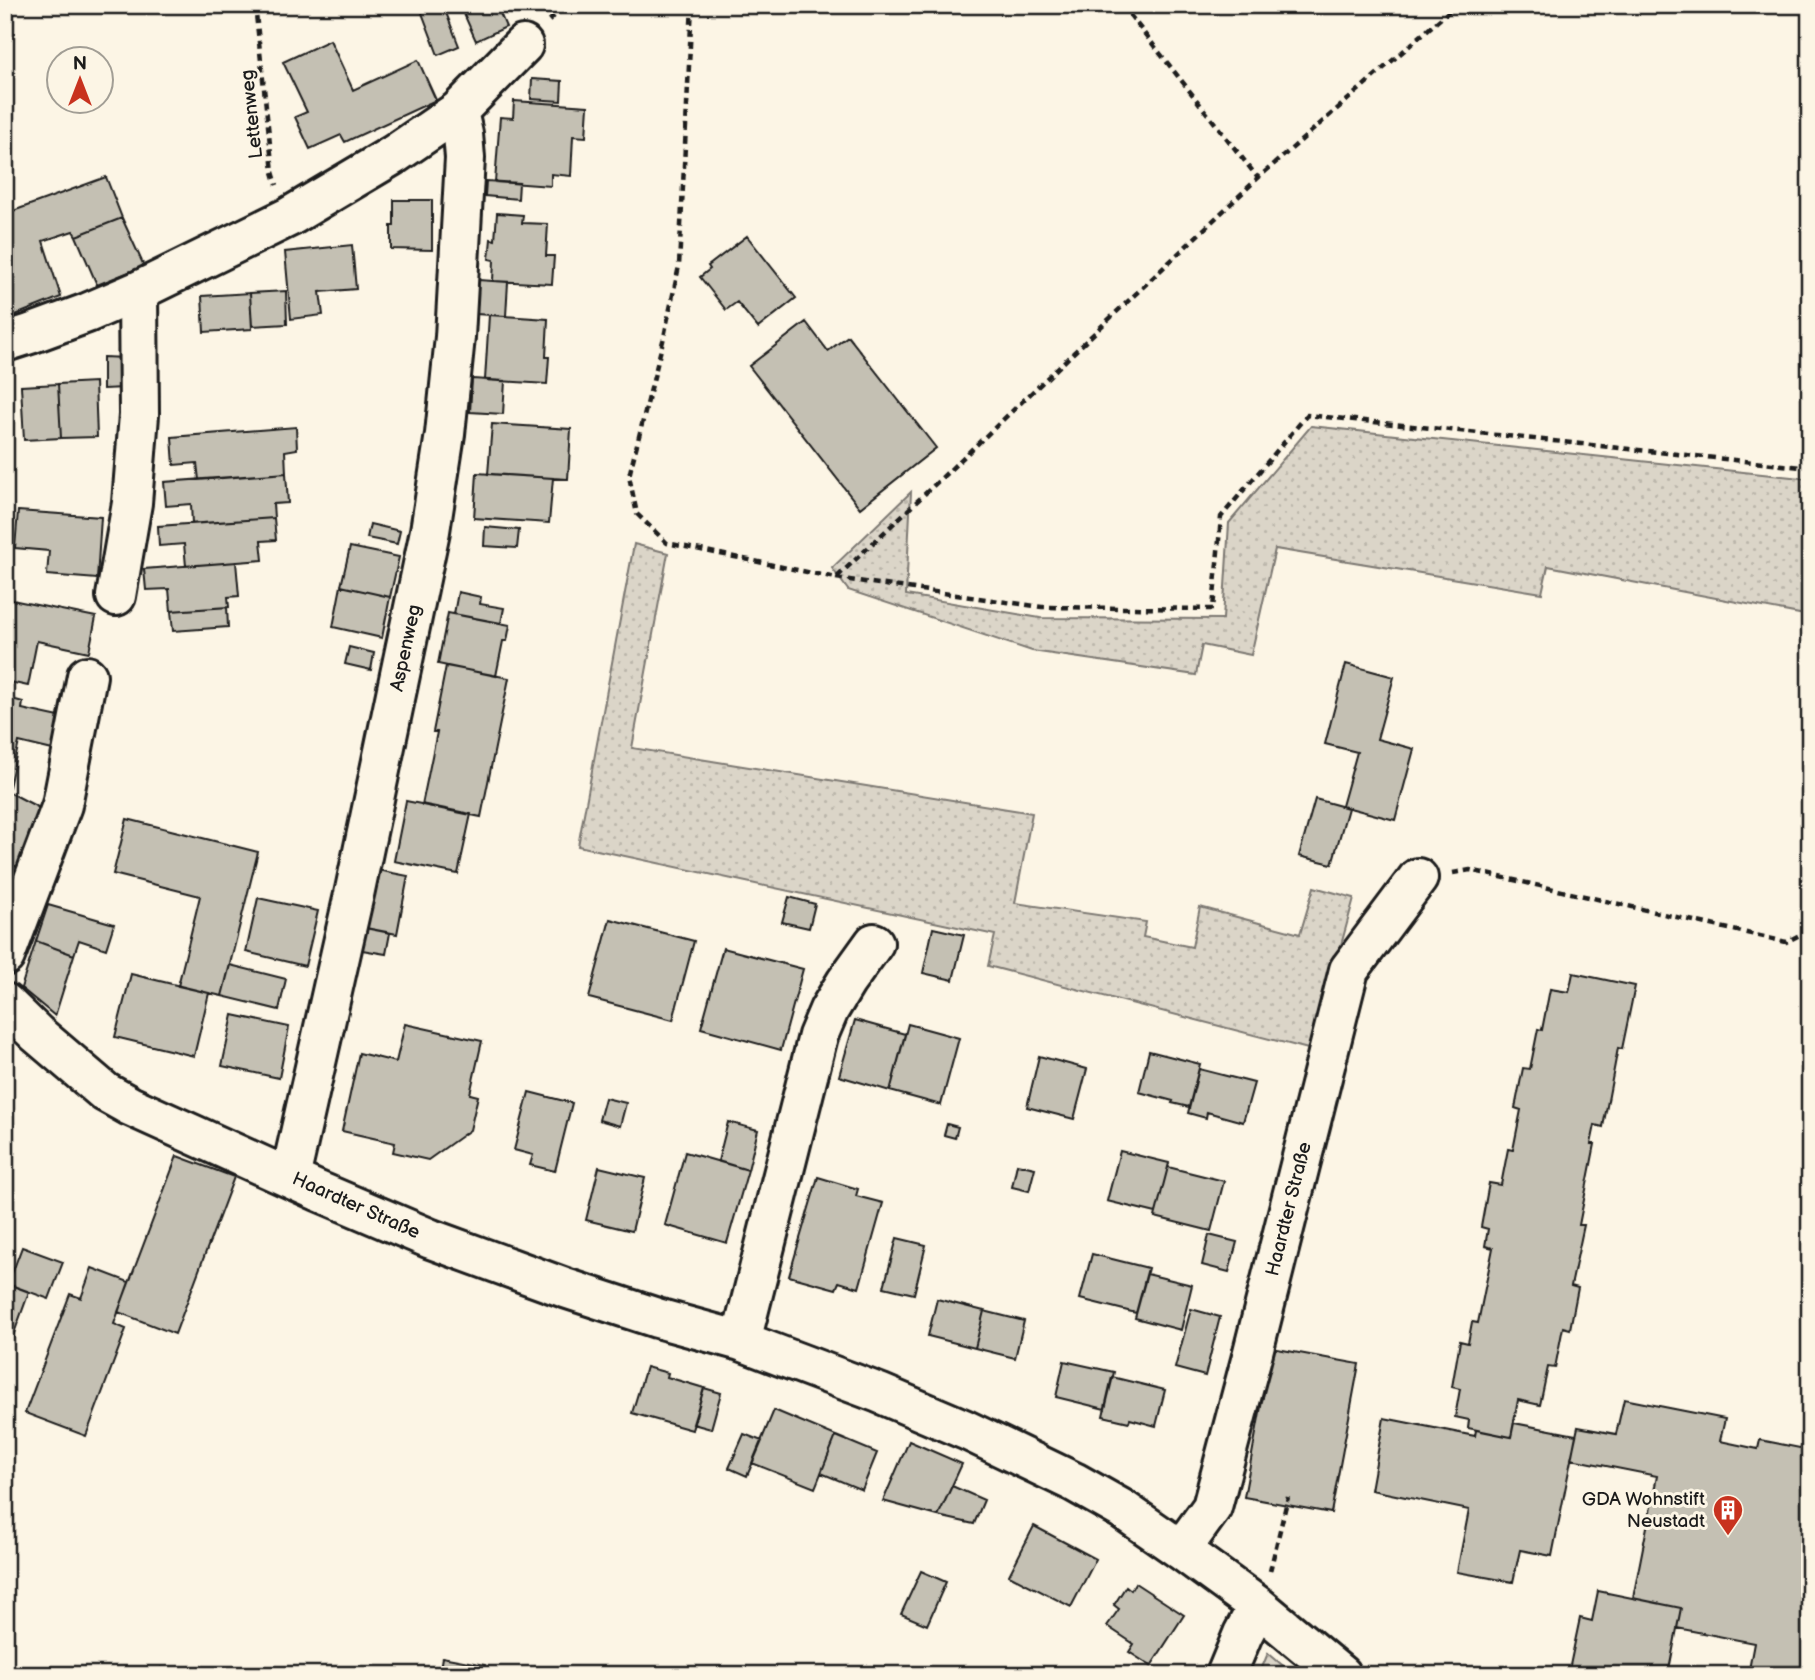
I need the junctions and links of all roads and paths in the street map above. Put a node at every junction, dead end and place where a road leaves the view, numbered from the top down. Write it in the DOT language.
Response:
graph roads {
  1 [pos="255,5"];
  2 [pos="692,5"];
  3 [pos="1122,5"];
  4 [pos="1456,5"];
  5 [pos="523,45"];
  6 [pos="458,111"];
  7 [pos="1258,178"];
  8 [pos="289,216"];
  9 [pos="138,291"];
  10 [pos="5,342"];
  11 [pos="1810,468"];
  12 [pos="836,578"];
  13 [pos="116,596"];
  14 [pos="86,676"];
  15 [pos="1418,878"];
  16 [pos="1810,925"];
  17 [pos="874,943"];
  18 [pos="5,956"];
  19 [pos="5,1003"];
  20 [pos="290,1178"];
  21 [pos="741,1341"];
  22 [pos="1288,1497"];
  23 [pos="1181,1550"];
  24 [pos="1263,1591"];
  25 [pos="1226,1675"];
  26 [pos="1341,1675"];
  1 -- 8 [label="path, Lettenweg"];
  2 -- 12 [label="path"];
  3 -- 7 [label="path"];
  4 -- 7 [label="path"];
  5 -- 6 [label="street"];
  6 -- 8 [label="street"];
  6 -- 20 [label="street, Aspenweg"];
  7 -- 12 [label="path"];
  8 -- 9 [label="street"];
  9 -- 10 [label="street"];
  9 -- 13 [label="street"];
  11 -- 12 [label="path"];
  14 -- 18 [label="street"];
  15 -- 16 [label="path"];
  15 -- 23 [label="street, Haardter Straße"];
  17 -- 21 [label="street"];
  19 -- 20 [label="street, Haardter Straße"];
  20 -- 21 [label="street, Haardter Straße"];
  21 -- 23 [label="street, Haardter Straße"];
  22 -- 24 [label="path"];
  23 -- 24 [label="street, Haardter Straße"];
  24 -- 25 [label="street"];
  24 -- 26 [label="street, Haardter Straße"];
}
